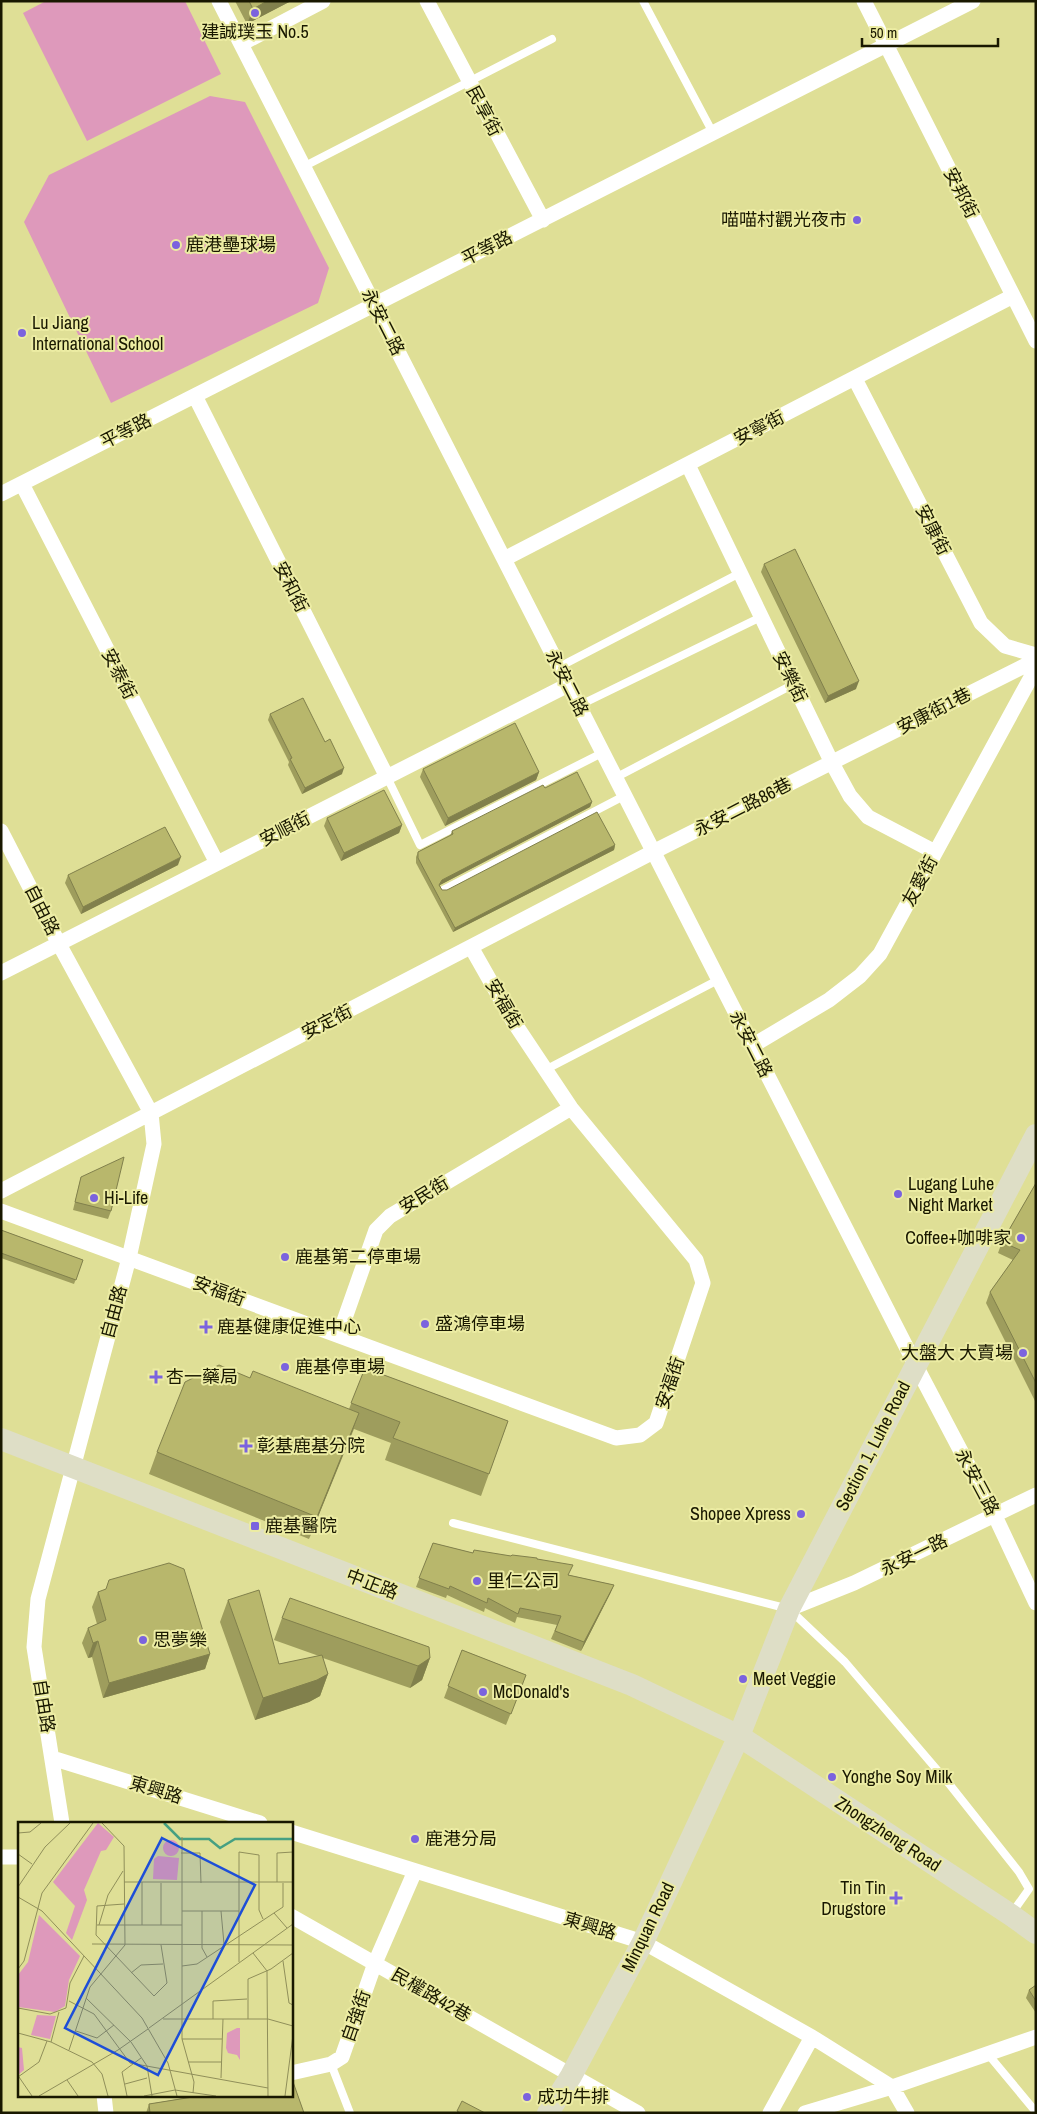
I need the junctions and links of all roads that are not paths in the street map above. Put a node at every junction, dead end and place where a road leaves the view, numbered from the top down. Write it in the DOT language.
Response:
graph roads {
  1 [pos="219,1"];
  2 [pos="323,1"];
  3 [pos="427,1"];
  4 [pos="643,1"];
  5 [pos="864,1"];
  6 [pos="973,1"];
  7 [pos="552,40"];
  8 [pos="241,44"];
  9 [pos="887,45"];
  10 [pos="468,82"];
  11 [pos="713,133"];
  12 [pos="303,167"];
  13 [pos="543,220"];
  14 [pos="1013,296"];
  15 [pos="374,305"];
  16 [pos="1036,341"];
  17 [pos="855,379"];
  18 [pos="195,396"];
  19 [pos="688,465"];
  20 [pos="22,484"];
  21 [pos="1,494"];
  22 [pos="504,559"];
  23 [pos="740,573"];
  24 [pos="762,617"];
  25 [pos="1036,655"];
  26 [pos="1036,660"];
  27 [pos="559,667"];
  28 [pos="1036,668"];
  29 [pos="794,684"];
  30 [pos="568,685"];
  31 [pos="578,706"];
  32 [pos="602,753"];
  33 [pos="832,763"];
  34 [pos="387,777"];
  35 [pos="615,778"];
  36 [pos="624,796"];
  37 [pos="1,832"];
  38 [pos="653,852"];
  39 [pos="935,852"];
  40 [pos="217,863"];
  41 [pos="443,890"];
  42 [pos="59,944"];
  43 [pos="471,947"];
  44 [pos="1,973"];
  45 [pos="718,980"];
  46 [pos="752,1046"];
  47 [pos="545,1070"];
  48 [pos="571,1108"];
  49 [pos="151,1113"];
  50 [pos="1036,1135"];
  51 [pos="1,1191"];
  52 [pos="1,1211"];
  53 [pos="129,1258"];
  54 [pos="339,1335"];
  55 [pos="915,1364"];
  56 [pos="1,1439"];
  57 [pos="73,1467"];
  58 [pos="1036,1495"];
  59 [pos="995,1516"];
  60 [pos="453,1523"];
  61 [pos="1036,1603"];
  62 [pos="789,1609"];
  63 [pos="739,1736"];
  64 [pos="52,1758"];
  65 [pos="62,1822"];
  66 [pos="257,1822"];
  67 [pos="292,1832"];
  68 [pos="1,1857"];
  69 [pos="18,1857"];
  70 [pos="415,1871"];
  71 [pos="1011,1915"];
  72 [pos="292,1917"];
  73 [pos="1036,1933"];
  74 [pos="643,1942"];
  75 [pos="375,1962"];
  76 [pos="812,2037"];
  77 [pos="1036,2037"];
  78 [pos="987,2052"];
  79 [pos="331,2064"];
  80 [pos="292,2073"];
  81 [pos="571,2076"];
  82 [pos="892,2087"];
  83 [pos="104,2096"];
  84 [pos="1036,2112"];
  85 [pos="106,2113"];
  86 [pos="350,2113"];
  87 [pos="548,2113"];
  88 [pos="638,2113"];
  89 [pos="770,2113"];
  90 [pos="806,2113"];
  91 [pos="907,2113"];
  1 -- 8 [label="street, 永安二路"];
  2 -- 8 [label="street"];
  3 -- 10 [label="street, 民享街"];
  4 -- 11 [label="lane"];
  5 -- 9 [label="street, 安邦街"];
  6 -- 9 [label="street, 平等路"];
  7 -- 10 [label="lane"];
  8 -- 12 [label="street, 永安二路"];
  9 -- 11 [label="street, 平等路"];
  9 -- 14 [label="street, 安邦街"];
  10 -- 12 [label="lane"];
  10 -- 13 [label="street, 民享街"];
  11 -- 13 [label="street, 平等路"];
  12 -- 15 [label="street, 永安二路"];
  13 -- 15 [label="street, 平等路"];
  14 -- 16 [label="street, 安邦街"];
  14 -- 17 [label="street, 安寧街"];
  15 -- 18 [label="street, 平等路"];
  15 -- 22 [label="street, 永安二路"];
  17 -- 19 [label="street, 安寧街"];
  17 -- 25 [label="street, 安康街"];
  18 -- 20 [label="street, 平等路"];
  18 -- 34 [label="street, 安和街"];
  19 -- 22 [label="street, 安寧街"];
  19 -- 23 [label="street, 安樂街"];
  20 -- 21 [label="street, 平等路"];
  20 -- 40 [label="street, 安泰街"];
  22 -- 27 [label="street, 永安二路"];
  23 -- 24 [label="street, 安樂街"];
  23 -- 27 [label="lane"];
  24 -- 29 [label="street, 安樂街"];
  24 -- 31 [label="lane"];
  26 -- 33 [label="street, 安康街1巷"];
  27 -- 30 [label="street, 永安二路"];
  28 -- 39 [label="street, 友愛街"];
  29 -- 33 [label="street, 安樂街"];
  29 -- 35 [label="lane"];
  30 -- 31 [label="street, 永安二路"];
  30 -- 34 [label="street, 安順街"];
  31 -- 32 [label="street, 永安二路"];
  32 -- 34 [label="lane"];
  32 -- 35 [label="street, 永安二路"];
  33 -- 38 [label="street, 永安二路86巷"];
  33 -- 39 [label="street, 安樂街"];
  34 -- 40 [label="street, 安順街"];
  35 -- 36 [label="street, 永安二路"];
  36 -- 38 [label="street, 永安二路"];
  36 -- 41 [label="lane"];
  37 -- 42 [label="street, 自由路"];
  38 -- 43 [label="street, 安定街"];
  38 -- 45 [label="street, 永安二路"];
  39 -- 46 [label="street, 友愛街"];
  40 -- 42 [label="street, 安順街"];
  42 -- 44 [label="street, 安順街"];
  42 -- 49 [label="street, 自由路"];
  43 -- 47 [label="street, 安福街"];
  43 -- 49 [label="street, 安定街"];
  45 -- 46 [label="street, 永安二路"];
  45 -- 47 [label="lane"];
  46 -- 55 [label="street, 永安二路"];
  47 -- 48 [label="street, 安福街"];
  48 -- 54 [label="street, 安民街"];
  48 -- 54 [label="street, 安福街"];
  49 -- 51 [label="street, 安定街"];
  49 -- 53 [label="street, 自由路"];
  50 -- 55 [label="main road, Section 1, Luhe Road"];
  52 -- 53 [label="street, 安福街"];
  53 -- 54 [label="street, 安福街"];
  53 -- 57 [label="street, 自由路"];
  55 -- 59 [label="street, 永安三路"];
  55 -- 62 [label="main road, Section 1, Luhe Road"];
  56 -- 57 [label="main road, 中正路"];
  57 -- 63 [label="main road, 中正路"];
  57 -- 64 [label="street, 自由路"];
  58 -- 59 [label="street, 永安一路"];
  59 -- 61 [label="street, 永安三路"];
  59 -- 62 [label="street, 永安一路"];
  60 -- 62 [label="lane"];
  62 -- 63 [label="main road, Section 1, Luhe Road"];
  62 -- 71 [label="lane"];
  63 -- 71 [label="main road, Zhongzheng Road"];
  63 -- 74 [label="main road, Minquan Road"];
  64 -- 65 [label="street, 自由路"];
  64 -- 66 [label="street, 東興路"];
  67 -- 70 [label="street, 東興路"];
  68 -- 69 [label="street"];
  70 -- 74 [label="street, 東興路"];
  70 -- 75 [label="street, 自強街"];
  71 -- 73 [label="main road, Zhongzheng Road"];
  72 -- 75 [label="street, 民權路42巷"];
  74 -- 76 [label="street, 東興路"];
  74 -- 81 [label="main road, Minquan Road"];
  75 -- 79 [label="street, 自強街"];
  75 -- 81 [label="street, 民權路42巷"];
  76 -- 82 [label="street, 東興路"];
  76 -- 89 [label="street"];
  77 -- 78 [label="street"];
  78 -- 82 [label="street"];
  78 -- 84 [label="lane"];
  79 -- 80 [label="street"];
  79 -- 86 [label="lane"];
  81 -- 87 [label="main road, Minquan Road"];
  81 -- 88 [label="street, 民權路42巷"];
  82 -- 90 [label="street"];
  82 -- 91 [label="street, 東興路"];
  83 -- 85 [label="street"];
}
